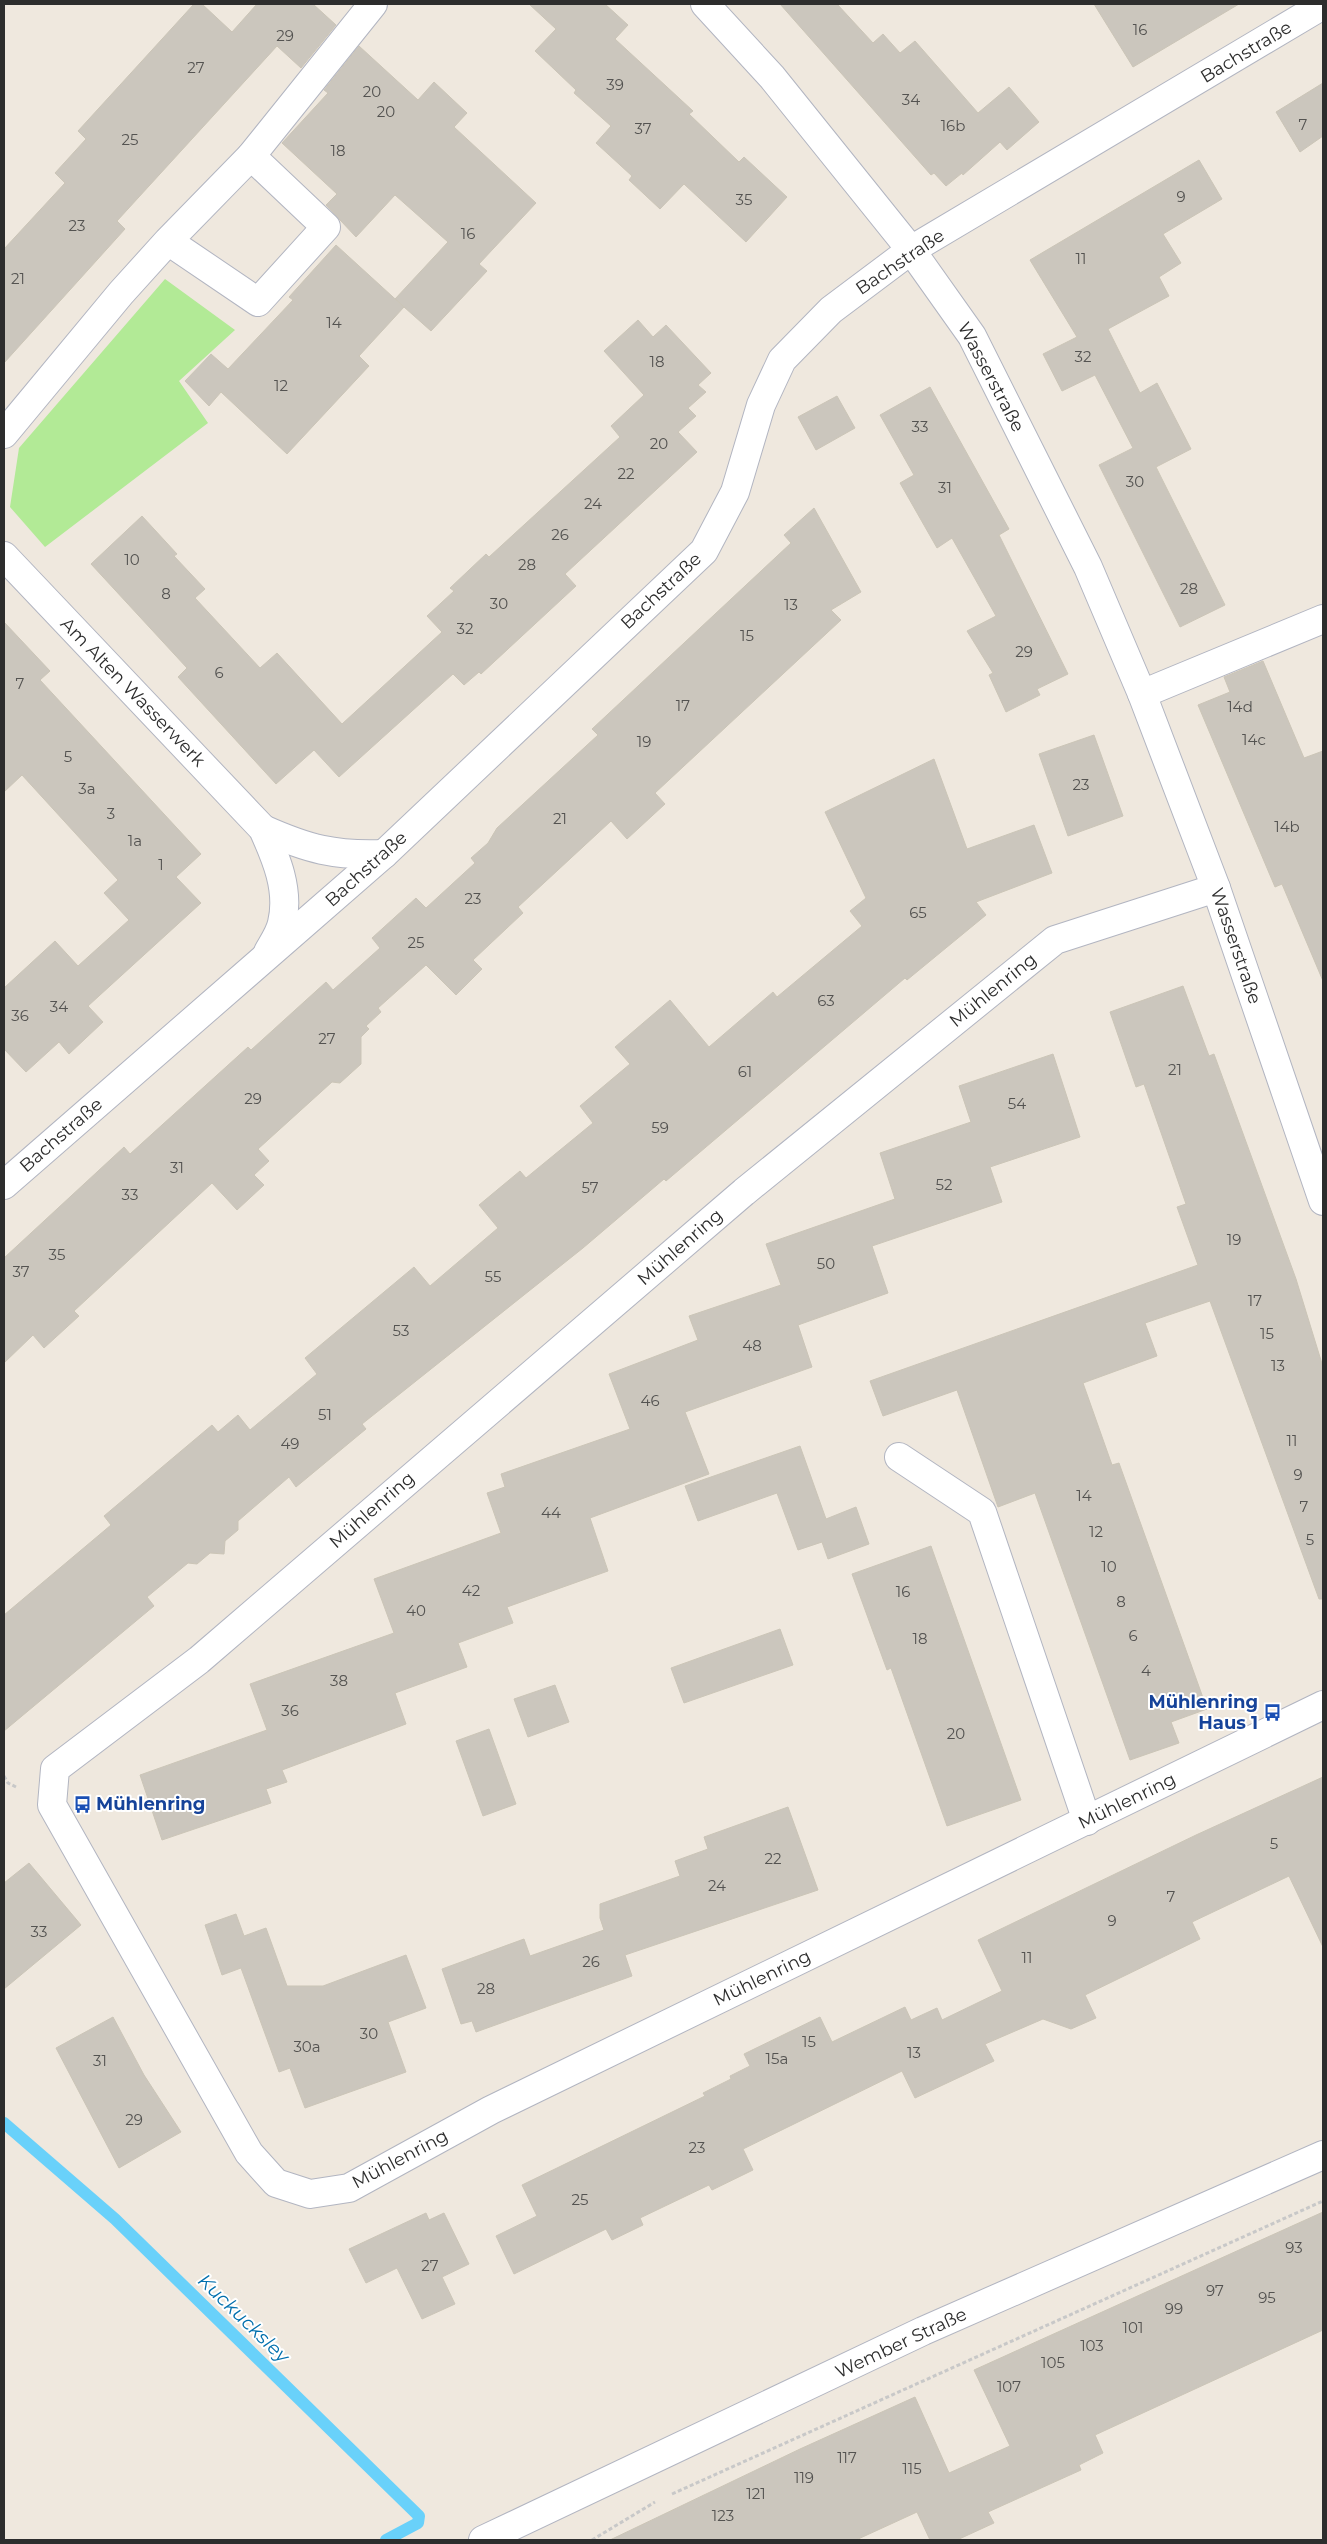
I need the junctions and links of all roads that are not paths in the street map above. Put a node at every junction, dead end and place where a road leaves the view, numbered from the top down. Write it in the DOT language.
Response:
graph roads {
  1 [pos="373,4"];
  2 [pos="705,4"];
  3 [pos="1323,5"];
  4 [pos="251,156"];
  5 [pos="168,241"];
  6 [pos="911,250"];
  7 [pos="4,434"];
  8 [pos="4,556"];
  9 [pos="1323,619"];
  10 [pos="1142,694"];
  11 [pos="263,829"];
  12 [pos="384,854"];
  13 [pos="1216,888"];
  14 [pos="264,961"];
  15 [pos="4,1185"];
  16 [pos="1323,1201"];
  17 [pos="899,1458"];
  18 [pos="1323,1705"];
  19 [pos="1087,1821"];
  20 [pos="1323,2155"];
  21 [pos="483,2540"];
  1 -- 4 [label="street"];
  2 -- 6 [label="street, Wasserstraße"];
  3 -- 6 [label="street, Bachstraße"];
  4 -- 5 [label="street"];
  4 -- 5 [label="street"];
  5 -- 7 [label="street"];
  6 -- 10 [label="street, Wasserstraße"];
  6 -- 12 [label="street, Bachstraße"];
  8 -- 11 [label="street, Am Alten Wasserwerk"];
  9 -- 10 [label="street"];
  10 -- 13 [label="street, Wasserstraße"];
  11 -- 12 [label="street, Am Alten Wasserwerk"];
  11 -- 14 [label="street, Am Alten Wasserwerk"];
  12 -- 14 [label="street, Bachstraße"];
  13 -- 16 [label="street, Wasserstraße"];
  13 -- 19 [label="street, Mühlenring"];
  14 -- 15 [label="street, Bachstraße"];
  17 -- 19 [label="street"];
  18 -- 19 [label="street, Mühlenring"];
  20 -- 21 [label="street, Wember Straße"];
}
